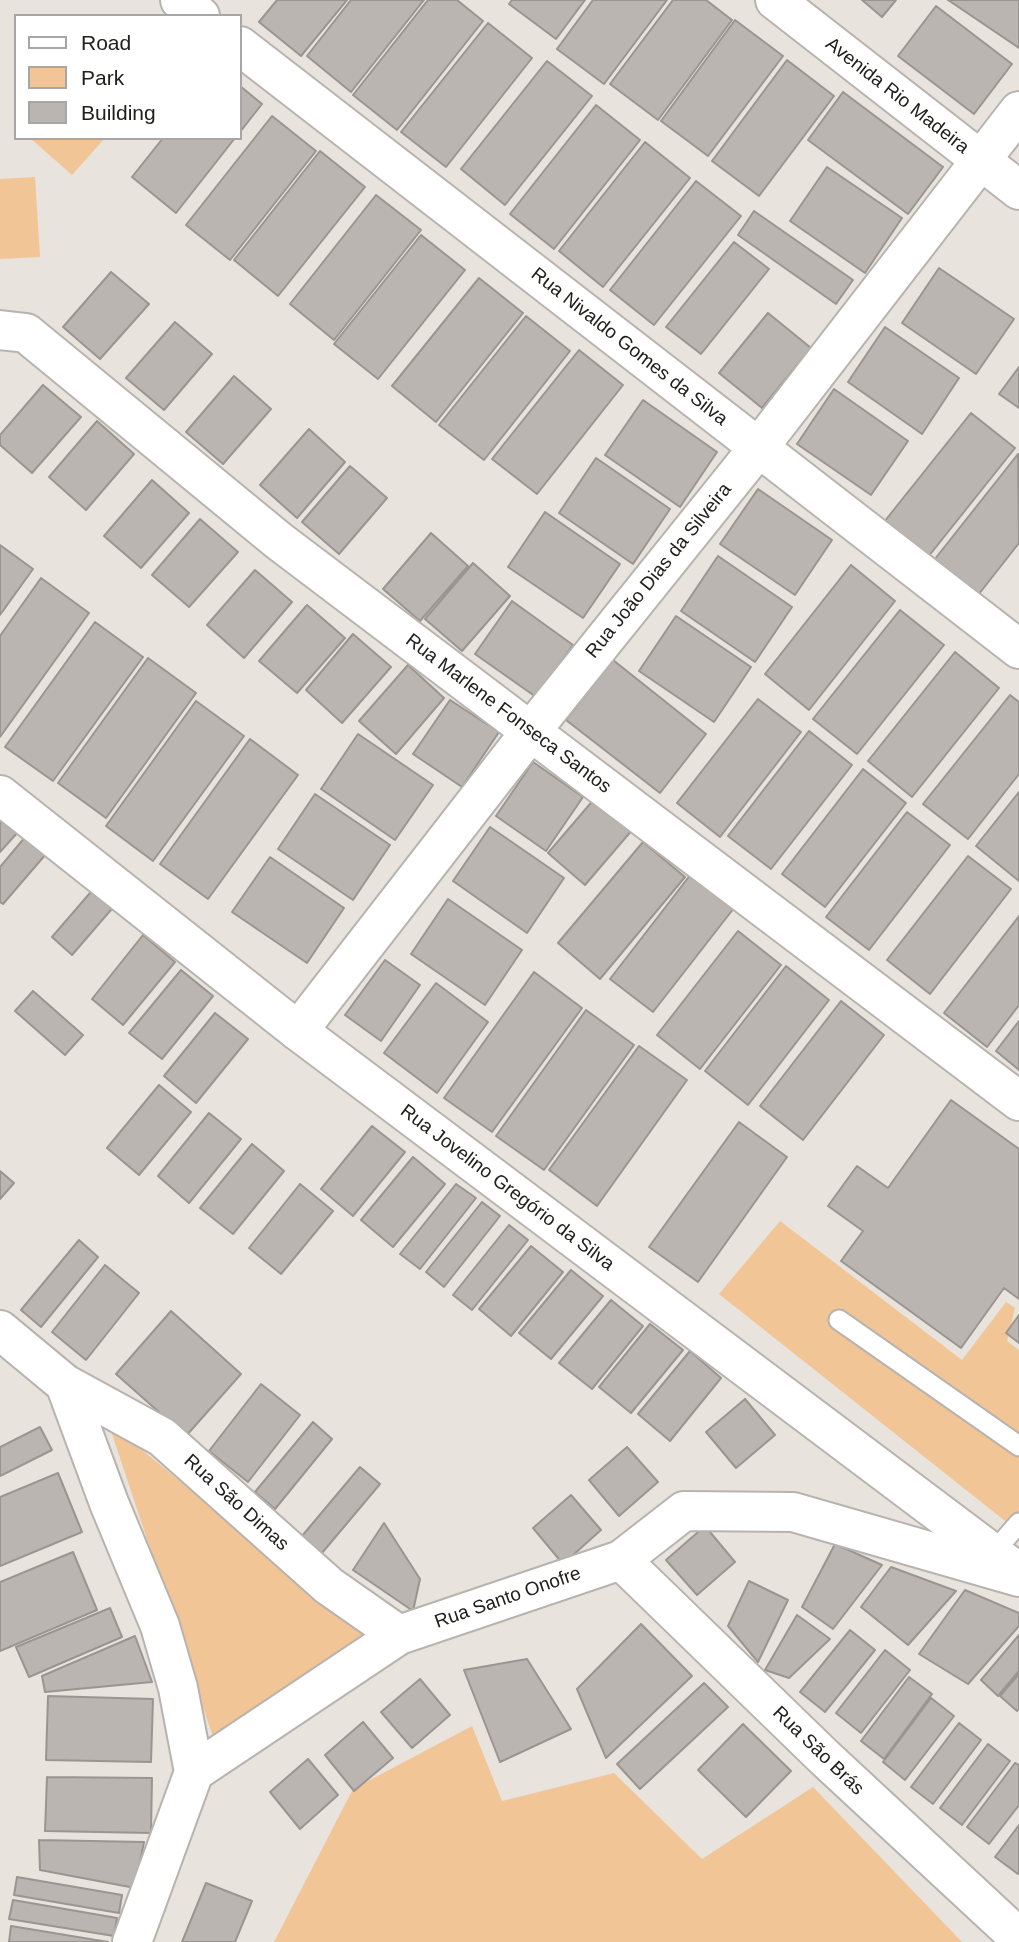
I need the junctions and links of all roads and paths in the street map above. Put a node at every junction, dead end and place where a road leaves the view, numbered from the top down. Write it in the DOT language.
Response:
graph roads {
  1 [pos="180,0"];
  2 [pos="775,0"];
  3 [pos="198,14"];
  4 [pos="242,48"];
  5 [pos="1019,111"];
  6 [pos="979,160"];
  7 [pos="1019,190"];
  8 [pos="0,330"];
  9 [pos="759,447"];
  10 [pos="1019,649"];
  11 [pos="531,731"];
  12 [pos="0,795"];
  13 [pos="298,1031"];
  14 [pos="1019,1101"];
  15 [pos="839,1320"];
  16 [pos="0,1330"];
  17 [pos="65,1384"];
  18 [pos="1019,1447"];
  19 [pos="1019,1523"];
  20 [pos="621,1560"];
  21 [pos="1010,1568"];
  22 [pos="399,1635"];
  23 [pos="194,1772"];
  24 [pos="1019,1938"];
  25 [pos="132,1942"];
  1 -- 3 [label="street"];
  2 -- 6 [label="street, Avenida Rio Madeira"];
  4 -- 9 [label="street, Rua Nivaldo Gomes da Silva"];
  5 -- 6 [label="street, Rua João Dias da Silveira"];
  6 -- 7 [label="street, Avenida Rio Madeira"];
  6 -- 9 [label="street, Rua João Dias da Silveira"];
  8 -- 11 [label="street, Rua Marlene Fonseca Santos"];
  9 -- 10 [label="street, Rua Nivaldo Gomes da Silva"];
  9 -- 11 [label="street, Rua João Dias da Silveira"];
  11 -- 13 [label="street, Rua João Dias da Silveira"];
  11 -- 14 [label="street, Rua Marlene Fonseca Santos"];
  12 -- 13 [label="street, Rua Jovelino Gregório da Silva"];
  13 -- 21 [label="street, Rua Jovelino Gregório da Silva"];
  15 -- 18 [label="lane"];
  16 -- 17 [label="street, Rua São Dimas"];
  17 -- 22 [label="street, Rua São Dimas"];
  17 -- 23 [label="street, Rua São Dimas"];
  19 -- 21 [label="lane"];
  20 -- 21 [label="street, Rua Santo Onofre"];
  20 -- 22 [label="street, Rua Santo Onofre"];
  20 -- 24 [label="street, Rua São Brás"];
  22 -- 23 [label="street, Rua Santo Onofre"];
  23 -- 25 [label="street"];
}
